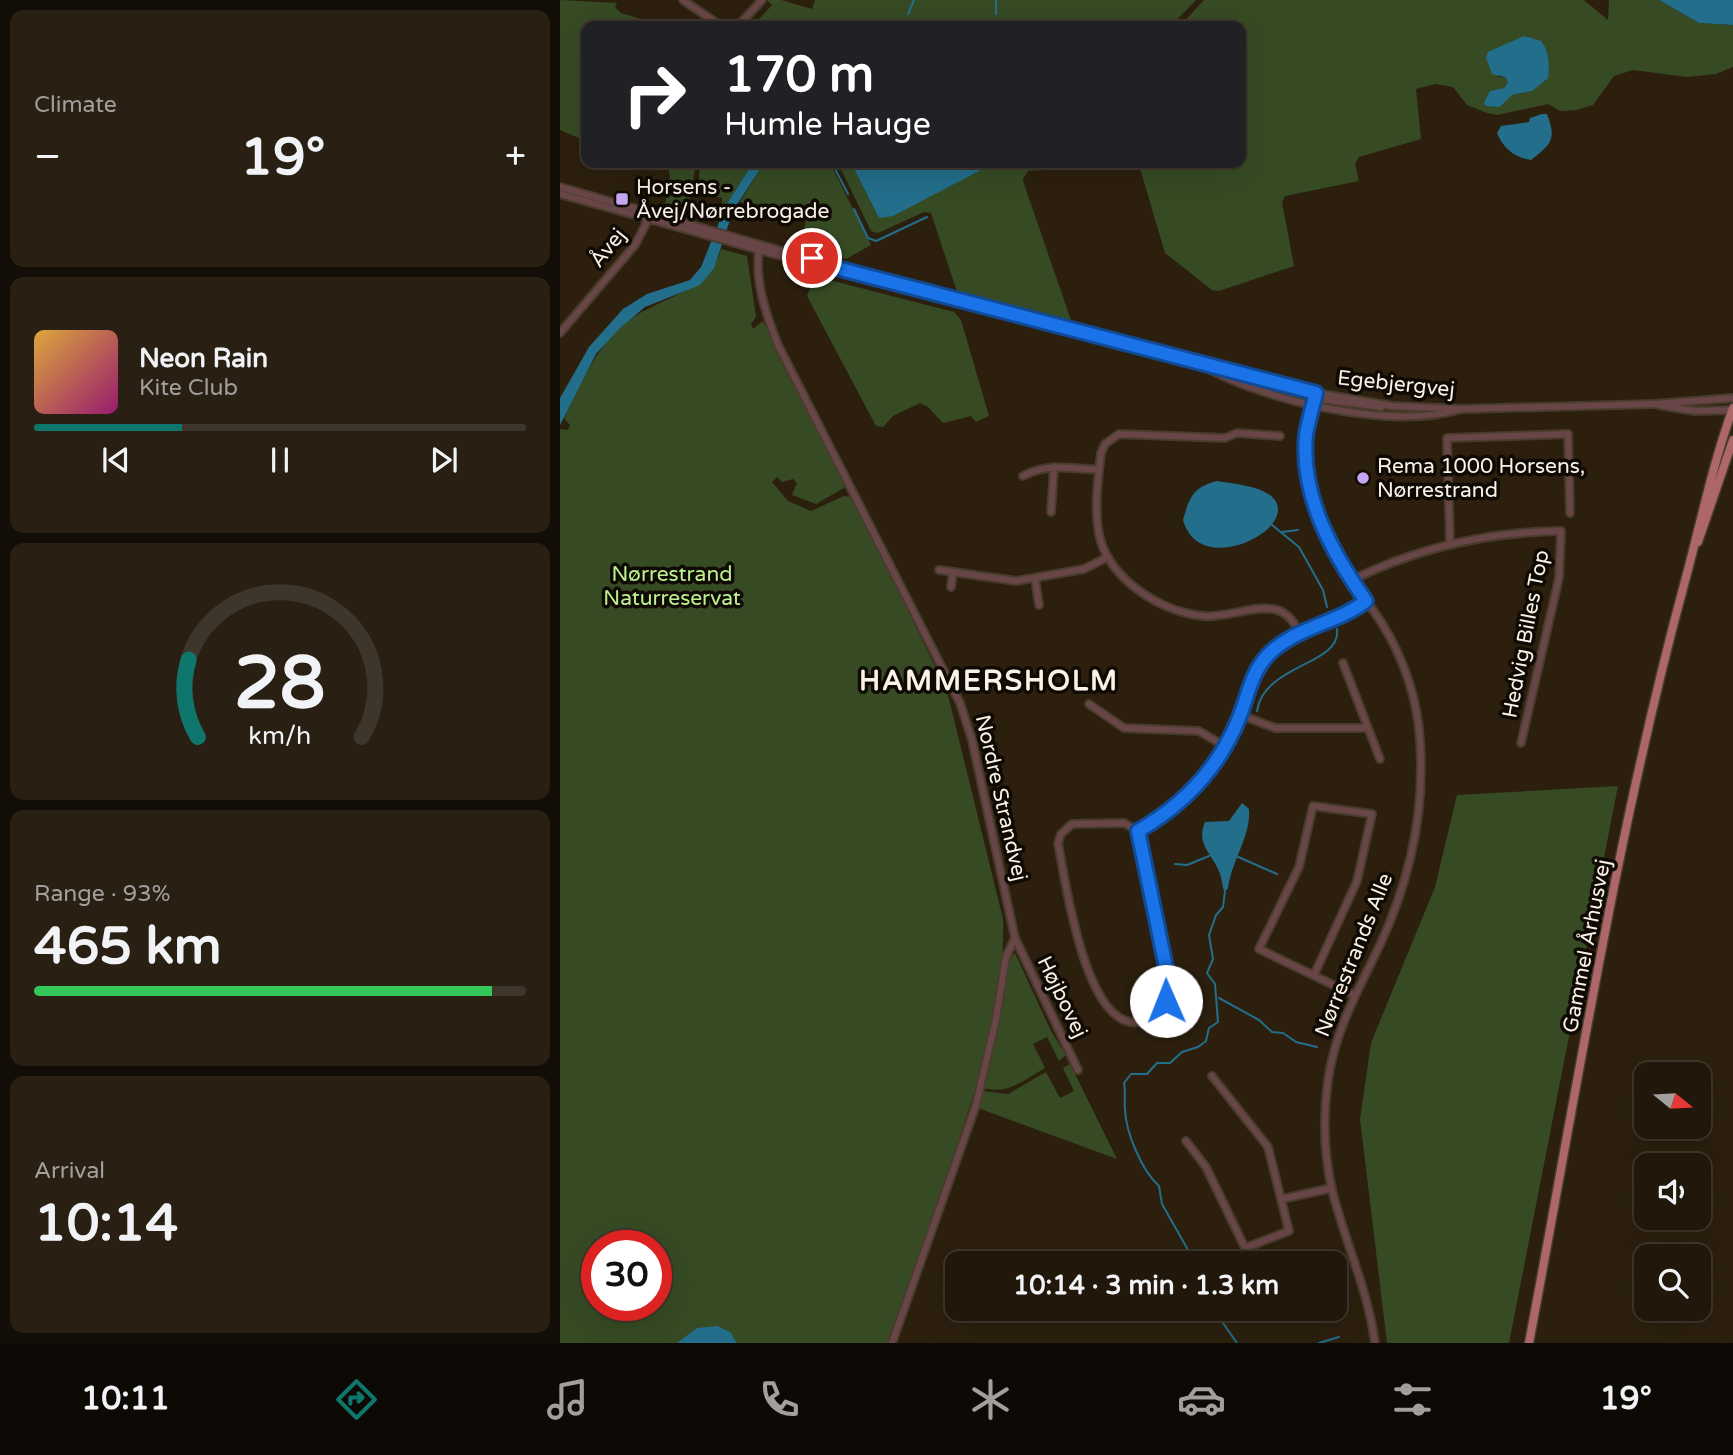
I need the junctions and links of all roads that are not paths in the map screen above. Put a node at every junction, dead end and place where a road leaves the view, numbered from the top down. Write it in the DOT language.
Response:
graph roads {
  1 [pos="683,0"];
  2 [pos="762,0"];
  3 [pos="714,21"];
  4 [pos="743,21"];
  5 [pos="560,187"];
  6 [pos="560,194"];
  7 [pos="650,217"];
  8 [pos="759,247"];
  9 [pos="560,333"];
  10 [pos="1203,366"];
  11 [pos="1316,393"];
  12 [pos="1733,398"];
  13 [pos="1654,404"];
  14 [pos="1313,405"];
  15 [pos="1392,406"];
  16 [pos="1463,409"];
  17 [pos="1733,409"];
  18 [pos="1280,436"];
  19 [pos="1733,440"];
  20 [pos="1054,467"];
  21 [pos="1099,470"];
  22 [pos="1023,476"];
  23 [pos="1051,512"];
  24 [pos="1570,513"];
  25 [pos="1450,542"];
  26 [pos="1108,557"];
  27 [pos="1691,557"];
  28 [pos="939,570"];
  29 [pos="953,572"];
  30 [pos="1035,578"];
  31 [pos="1352,580"];
  32 [pos="951,587"];
  33 [pos="1366,601"];
  34 [pos="1039,605"];
  35 [pos="1299,633"];
  36 [pos="1343,663"];
  37 [pos="1089,704"];
  38 [pos="1241,715"];
  39 [pos="1367,728"];
  40 [pos="1521,743"];
  41 [pos="1226,747"];
  42 [pos="1380,759"];
  43 [pos="1138,831"];
  44 [pos="1015,938"];
  45 [pos="1314,975"];
  46 [pos="1354,995"];
  47 [pos="1078,1070"];
  48 [pos="1212,1076"];
  49 [pos="1186,1141"];
  50 [pos="1332,1188"];
  51 [pos="1282,1199"];
  52 [pos="892,1343"];
  53 [pos="1375,1343"];
  54 [pos="1529,1343"];
  1 -- 3 [label="street"];
  2 -- 4 [label="street"];
  5 -- 7 [label="street, Egebjergvej"];
  6 -- 7 [label="street, Egebjergvej"];
  7 -- 8 [label="street, Egebjergvej"];
  7 -- 9 [label="street, Åvej"];
  8 -- 10 [label="street, Egebjergvej"];
  8 -- 44 [label="street, Nordre Strandvej"];
  10 -- 11 [label="street, Egebjergvej"];
  10 -- 14 [label="street, Egebjergvej"];
  11 -- 14 [label="street, Nørrestrands Alle"];
  11 -- 15 [label="street, Egebjergvej"];
  12 -- 13 [label="street, Egebjergvej"];
  13 -- 16 [label="street, Egebjergvej"];
  13 -- 17 [label="street, Egebjergvej"];
  14 -- 15 [label="street"];
  14 -- 16 [label="street, Egebjergvej"];
  14 -- 31 [label="street, Nørrestrands Alle"];
  15 -- 16 [label="street, Egebjergvej"];
  17 -- 27 [label="main road, Gammel Århusvej"];
  18 -- 21 [label="street"];
  19 -- 27 [label="main road, Gammel Århusvej"];
  20 -- 21 [label="street"];
  20 -- 22 [label="street"];
  20 -- 23 [label="street"];
  21 -- 26 [label="street"];
  24 -- 25 [label="street"];
  25 -- 31 [label="street"];
  25 -- 40 [label="street, Hedvig Billes Top"];
  26 -- 30 [label="street"];
  26 -- 35 [label="street"];
  27 -- 54 [label="main road, Gammel Århusvej"];
  28 -- 29 [label="street"];
  29 -- 30 [label="street"];
  29 -- 32 [label="street"];
  30 -- 34 [label="street"];
  31 -- 33 [label="street, Nørrestrands Alle"];
  33 -- 35 [label="street"];
  33 -- 46 [label="street, Nørrestrands Alle"];
  35 -- 38 [label="street"];
  36 -- 39 [label="street"];
  37 -- 41 [label="street"];
  38 -- 39 [label="street"];
  38 -- 41 [label="street"];
  39 -- 42 [label="street"];
  41 -- 43 [label="street"];
  43 -- 43 [label="street"];
  44 -- 47 [label="street, Højbovej"];
  44 -- 52 [label="street"];
  45 -- 45 [label="street"];
  45 -- 46 [label="street"];
  46 -- 50 [label="street, Nørrestrands Alle"];
  48 -- 51 [label="street"];
  49 -- 51 [label="street"];
  50 -- 51 [label="street"];
  50 -- 53 [label="street, Nørrestrands Alle"];
}
